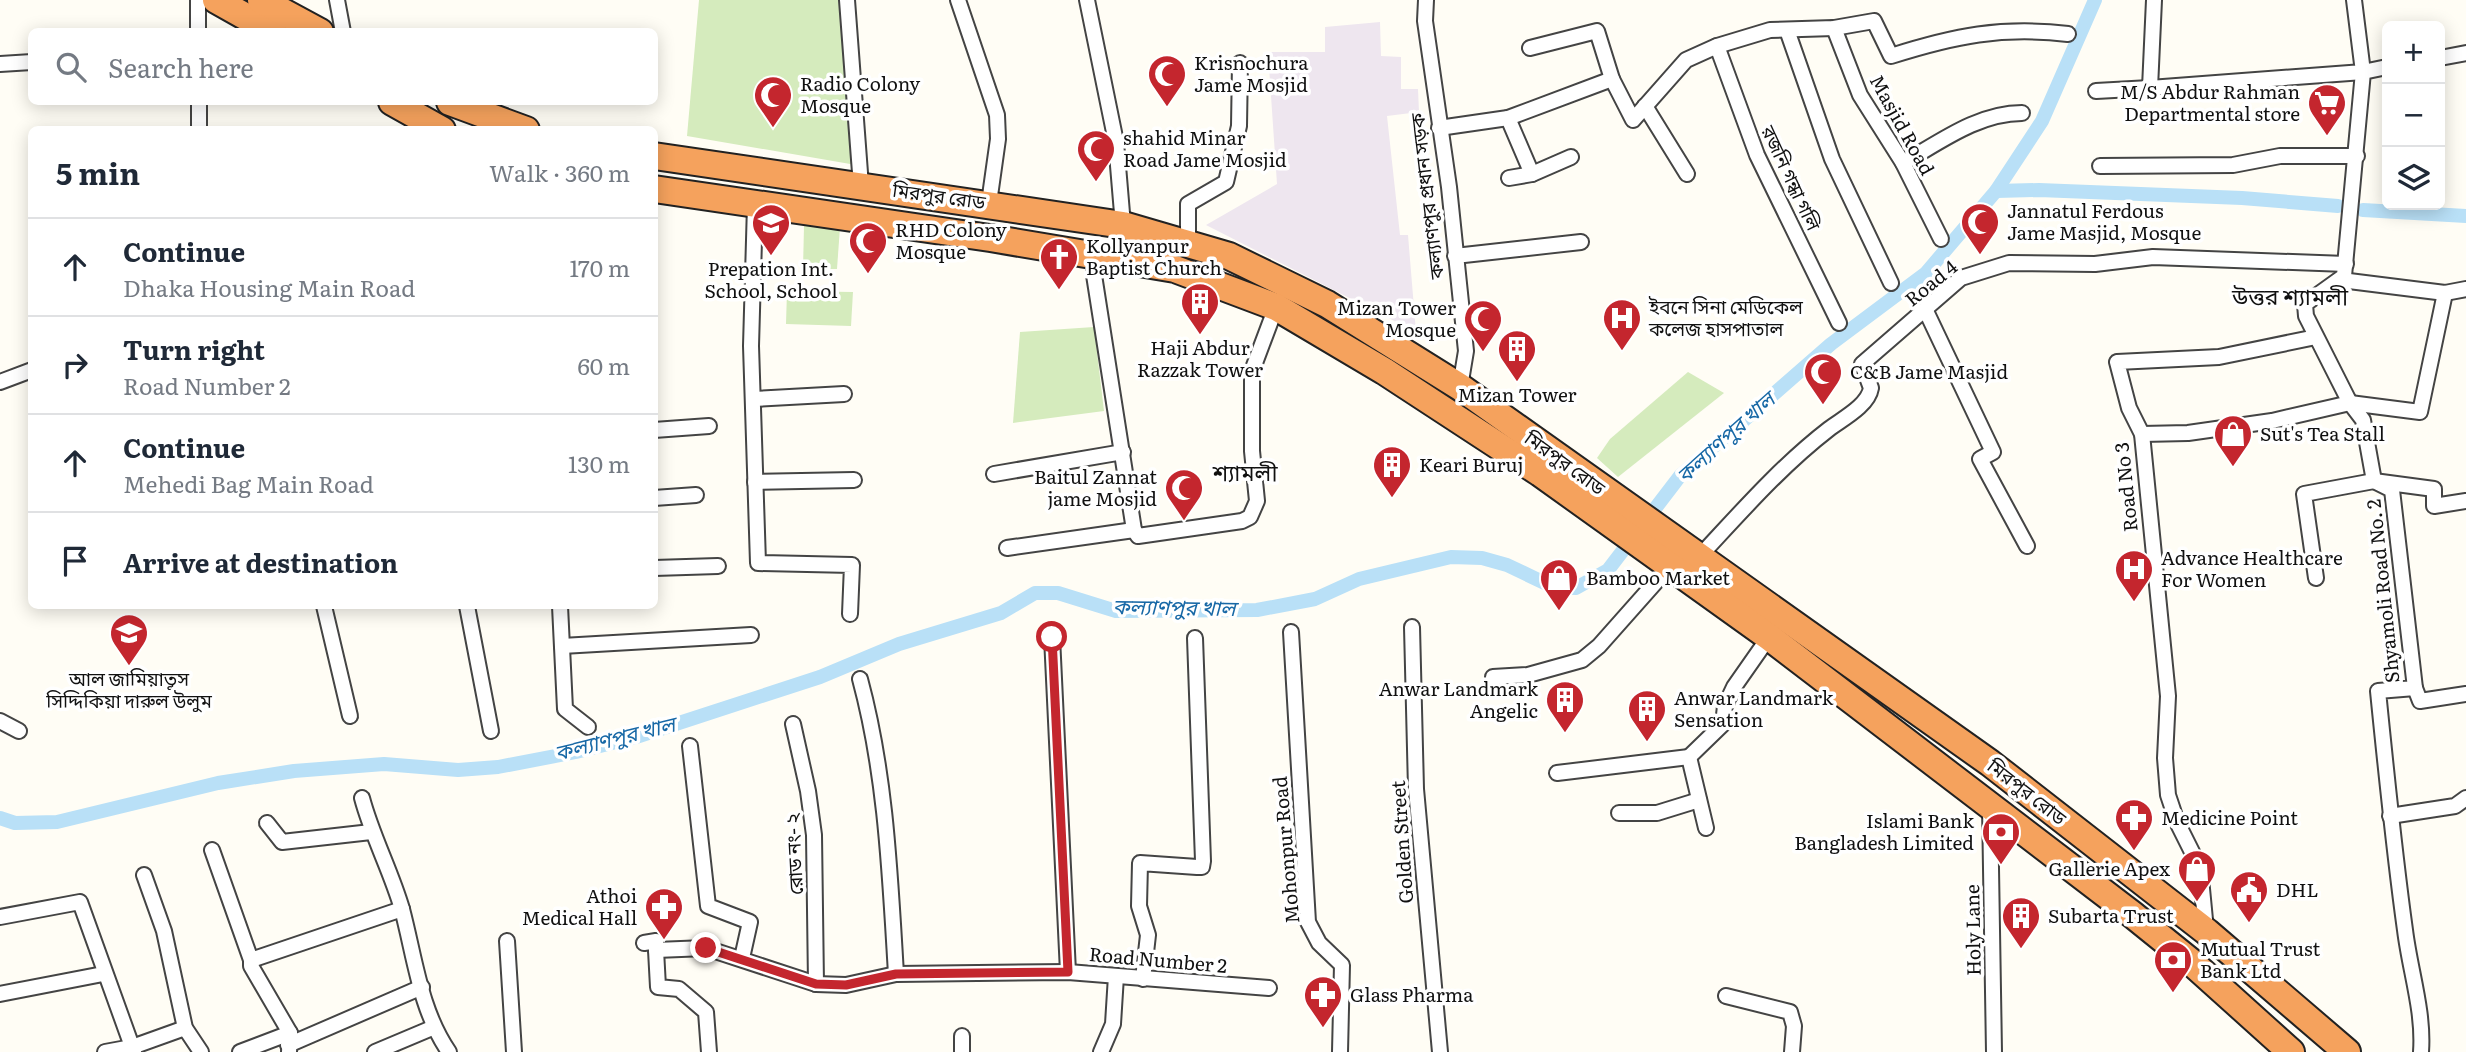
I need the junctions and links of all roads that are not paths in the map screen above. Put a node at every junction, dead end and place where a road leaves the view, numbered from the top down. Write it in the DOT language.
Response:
graph roads {
  1 [pos="198,0"];
  2 [pos="216,0"];
  3 [pos="261,0"];
  4 [pos="337,0"];
  5 [pos="847,0"];
  6 [pos="958,0"];
  7 [pos="1087,0"];
  8 [pos="1426,0"];
  9 [pos="2154,0"];
  10 [pos="2354,0"];
  11 [pos="198,28"];
  12 [pos="266,28"];
  13 [pos="313,28"];
  14 [pos="342,28"];
  15 [pos="1834,28"];
  16 [pos="1787,30"];
  17 [pos="2068,34"];
  18 [pos="1717,46"];
  19 [pos="1530,48"];
  20 [pos="2466,53"];
  21 [pos="2445,57"];
  22 [pos="28,62"];
  23 [pos="1240,63"];
  24 [pos="0,64"];
  25 [pos="2382,69"];
  26 [pos="2363,72"];
  27 [pos="1612,79"];
  28 [pos="2150,88"];
  29 [pos="2096,91"];
  30 [pos="199,105"];
  31 [pos="397,105"];
  32 [pos="458,105"];
  33 [pos="1644,107"];
  34 [pos="2022,113"];
  35 [pos="1508,118"];
  36 [pos="199,126"];
  37 [pos="435,126"];
  38 [pos="515,126"];
  39 [pos="1439,128"];
  40 [pos="2357,156"];
  41 [pos="658,157"];
  42 [pos="1571,157"];
  43 [pos="1903,163"];
  44 [pos="2100,166"];
  45 [pos="1532,174"];
  46 [pos="1687,174"];
  47 [pos="1509,178"];
  48 [pos="861,186"];
  49 [pos="658,190"];
  50 [pos="989,203"];
  51 [pos="755,205"];
  52 [pos="1123,225"];
  53 [pos="1941,239"];
  54 [pos="1188,242"];
  55 [pos="1581,242"];
  56 [pos="1095,255"];
  57 [pos="1455,256"];
  58 [pos="2346,264"];
  59 [pos="2341,280"];
  60 [pos="1891,283"];
  61 [pos="2466,289"];
  62 [pos="2445,293"];
  63 [pos="1276,307"];
  64 [pos="1927,310"];
  65 [pos="1839,324"];
  66 [pos="2316,337"];
  67 [pos="28,372"];
  68 [pos="0,382"];
  69 [pos="1460,387"];
  70 [pos="845,394"];
  71 [pos="753,398"];
  72 [pos="2350,403"];
  73 [pos="709,426"];
  74 [pos="658,430"];
  75 [pos="2142,435"];
  76 [pos="1123,452"];
  77 [pos="994,474"];
  78 [pos="854,480"];
  79 [pos="2374,481"];
  80 [pos="755,482"];
  81 [pos="696,495"];
  82 [pos="658,498"];
  83 [pos="2466,501"];
  84 [pos="1615,513"];
  85 [pos="1134,530"];
  86 [pos="2027,546"];
  87 [pos="1007,548"];
  88 [pos="1666,554"];
  89 [pos="1699,557"];
  90 [pos="718,566"];
  91 [pos="658,568"];
  92 [pos="2316,578"];
  93 [pos="325,609"];
  94 [pos="468,609"];
  95 [pos="560,609"];
  96 [pos="850,614"];
  97 [pos="1412,627"];
  98 [pos="1291,632"];
  99 [pos="751,635"];
  100 [pos="1052,637"];
  101 [pos="1769,637"];
  102 [pos="1195,638"];
  103 [pos="562,646"];
  104 [pos="1493,677"];
  105 [pos="860,679"];
  106 [pos="2415,688"];
  107 [pos="2466,694"];
  108 [pos="350,716"];
  109 [pos="0,721"];
  110 [pos="793,724"];
  111 [pos="588,727"];
  112 [pos="19,731"];
  113 [pos="491,731"];
  114 [pos="1956,740"];
  115 [pos="690,746"];
  116 [pos="1689,757"];
  117 [pos="1990,763"];
  118 [pos="1938,767"];
  119 [pos="1557,773"];
  120 [pos="362,798"];
  121 [pos="2466,798"];
  122 [pos="1980,799"];
  123 [pos="1699,800"];
  124 [pos="1619,813"];
  125 [pos="2390,816"];
  126 [pos="267,823"];
  127 [pos="1706,828"];
  128 [pos="371,832"];
  129 [pos="212,850"];
  130 [pos="144,875"];
  131 [pos="402,909"];
  132 [pos="0,917"];
  133 [pos="2207,932"];
  134 [pos="507,941"];
  135 [pos="742,958"];
  136 [pos="251,960"];
  137 [pos="1068,972"];
  138 [pos="103,974"];
  139 [pos="896,974"];
  140 [pos="1116,976"];
  141 [pos="1143,979"];
  142 [pos="816,984"];
  143 [pos="422,987"];
  144 [pos="1269,988"];
  145 [pos="0,994"];
  146 [pos="1726,996"];
  147 [pos="186,1028"];
  148 [pos="432,1028"];
  149 [pos="962,1036"];
  150 [pos="289,1043"];
  151 [pos="133,1049"];
  152 [pos="105,1052"];
  153 [pos="201,1052"];
  154 [pos="240,1052"];
  155 [pos="375,1052"];
  156 [pos="449,1052"];
  157 [pos="514,1052"];
  158 [pos="709,1052"];
  159 [pos="962,1052"];
  160 [pos="1101,1052"];
  161 [pos="1340,1052"];
  162 [pos="1440,1052"];
  163 [pos="1792,1052"];
  164 [pos="1994,1052"];
  165 [pos="2291,1052"];
  166 [pos="2347,1052"];
  167 [pos="2421,1052"];
  1 -- 11 [label="street"];
  2 -- 12 [label="highway"];
  3 -- 13 [label="highway"];
  4 -- 14 [label="street"];
  5 -- 48 [label="street"];
  6 -- 50 [label="street"];
  7 -- 52 [label="street"];
  8 -- 39 [label="street, কল্যাণপুর প্রধান সড়ক"];
  9 -- 28 [label="street"];
  10 -- 26 [label="street"];
  15 -- 16 [label="street"];
  15 -- 17 [label="street"];
  15 -- 43 [label="street, Masjid Road"];
  16 -- 18 [label="street"];
  16 -- 60 [label="street"];
  18 -- 33 [label="street"];
  18 -- 65 [label="street, রজনি গন্ধা গলি"];
  19 -- 27 [label="street"];
  20 -- 21 [label="street"];
  22 -- 24 [label="street"];
  23 -- 54 [label="street"];
  25 -- 26 [label="street"];
  26 -- 28 [label="street"];
  26 -- 40 [label="street"];
  27 -- 33 [label="street"];
  27 -- 35 [label="street"];
  28 -- 29 [label="street"];
  30 -- 36 [label="street"];
  31 -- 37 [label="highway"];
  32 -- 38 [label="highway"];
  33 -- 46 [label="street"];
  34 -- 43 [label="street"];
  35 -- 39 [label="street"];
  35 -- 45 [label="street"];
  39 -- 57 [label="street, কল্যাণপুর প্রধান সড়ক"];
  40 -- 44 [label="street"];
  40 -- 58 [label="street"];
  41 -- 48 [label="highway, মিরপুর রোড"];
  42 -- 45 [label="street"];
  43 -- 53 [label="street, Masjid Road"];
  45 -- 47 [label="street"];
  48 -- 50 [label="highway, মিরপুর রোড"];
  49 -- 51 [label="highway, মিরপুর রোড"];
  50 -- 52 [label="highway, মিরপুর রোড"];
  51 -- 56 [label="highway, মিরপুর রোড"];
  51 -- 71 [label="street"];
  52 -- 54 [label="highway, মিরপুর রোড"];
  54 -- 69 [label="highway, মিরপুর রোড"];
  55 -- 57 [label="street"];
  56 -- 63 [label="highway, মিরপুর রোড"];
  56 -- 76 [label="street"];
  57 -- 69 [label="street, কল্যাণপুর প্রধান সড়ক"];
  58 -- 59 [label="street"];
  58 -- 64 [label="street, Road 4"];
  59 -- 62 [label="street"];
  59 -- 66 [label="street, Shyamoli Road No. 2"];
  61 -- 62 [label="street"];
  62 -- 72 [label="street"];
  63 -- 84 [label="highway, মিরপুর রোড"];
  63 -- 85 [label="street"];
  64 -- 86 [label="street"];
  64 -- 89 [label="street, Road 4"];
  66 -- 72 [label="street, Shyamoli Road No. 2"];
  66 -- 75 [label="street, Road No 3"];
  67 -- 68 [label="street"];
  69 -- 84 [label="highway, মিরপুর রোড"];
  70 -- 71 [label="street"];
  71 -- 80 [label="street"];
  72 -- 75 [label="street"];
  72 -- 79 [label="street, Shyamoli Road No. 2"];
  73 -- 74 [label="street"];
  75 -- 133 [label="street, Road No 3"];
  76 -- 77 [label="street"];
  76 -- 85 [label="street"];
  78 -- 80 [label="street"];
  79 -- 83 [label="street"];
  79 -- 92 [label="street"];
  79 -- 106 [label="street, Shyamoli Road No. 2"];
  80 -- 96 [label="street"];
  81 -- 82 [label="street"];
  84 -- 88 [label="highway, মিরপুর রোড"];
  85 -- 87 [label="street"];
  88 -- 89 [label="highway, মিরপুর রোড"];
  88 -- 101 [label="highway, মিরপুর রোড"];
  88 -- 104 [label="street"];
  89 -- 114 [label="highway, মিরপুর রোড"];
  90 -- 91 [label="street"];
  93 -- 108 [label="street"];
  94 -- 113 [label="street"];
  95 -- 103 [label="street"];
  97 -- 162 [label="street, Golden Street"];
  98 -- 161 [label="street, Mohonpur Road"];
  99 -- 103 [label="street"];
  100 -- 137 [label="street"];
  101 -- 116 [label="street"];
  101 -- 118 [label="highway, মিরপুর রোড"];
  102 -- 141 [label="street"];
  103 -- 111 [label="street"];
  105 -- 139 [label="street"];
  106 -- 107 [label="street"];
  106 -- 125 [label="street, Shyamoli Road No. 2"];
  109 -- 112 [label="street"];
  110 -- 142 [label="street, রোড নং- ২"];
  114 -- 117 [label="highway, মিরপুর রোড"];
  114 -- 118 [label="highway"];
  115 -- 135 [label="street"];
  116 -- 119 [label="street"];
  116 -- 123 [label="street"];
  117 -- 122 [label="highway"];
  117 -- 133 [label="highway, মিরপুর রোড"];
  118 -- 122 [label="highway, মিরপুর রোড"];
  120 -- 128 [label="street"];
  121 -- 125 [label="street"];
  122 -- 164 [label="street, Holy Lane"];
  122 -- 165 [label="highway, মিরপুর রোড"];
  123 -- 124 [label="street"];
  123 -- 127 [label="street"];
  125 -- 167 [label="street, Shyamoli Road No. 2"];
  126 -- 128 [label="street"];
  128 -- 131 [label="street"];
  129 -- 136 [label="street"];
  130 -- 147 [label="street"];
  131 -- 136 [label="street"];
  131 -- 143 [label="street"];
  132 -- 138 [label="street"];
  133 -- 166 [label="highway, মিরপুর রোড"];
  134 -- 157 [label="street"];
  135 -- 142 [label="street, Road Number 2"];
  135 -- 158 [label="street, Road Number 2"];
  136 -- 150 [label="street"];
  137 -- 139 [label="street, Road Number 2"];
  137 -- 140 [label="street, Road Number 2"];
  138 -- 145 [label="street"];
  138 -- 151 [label="street"];
  139 -- 142 [label="street, Road Number 2"];
  140 -- 141 [label="street, Road Number 2"];
  140 -- 160 [label="street"];
  141 -- 144 [label="street, Road Number 2"];
  143 -- 148 [label="street"];
  143 -- 150 [label="street"];
  146 -- 163 [label="street"];
  147 -- 151 [label="street"];
  147 -- 153 [label="street"];
  148 -- 155 [label="street"];
  148 -- 156 [label="street"];
  149 -- 159 [label="street"];
  150 -- 154 [label="street"];
  151 -- 152 [label="street"];
}
